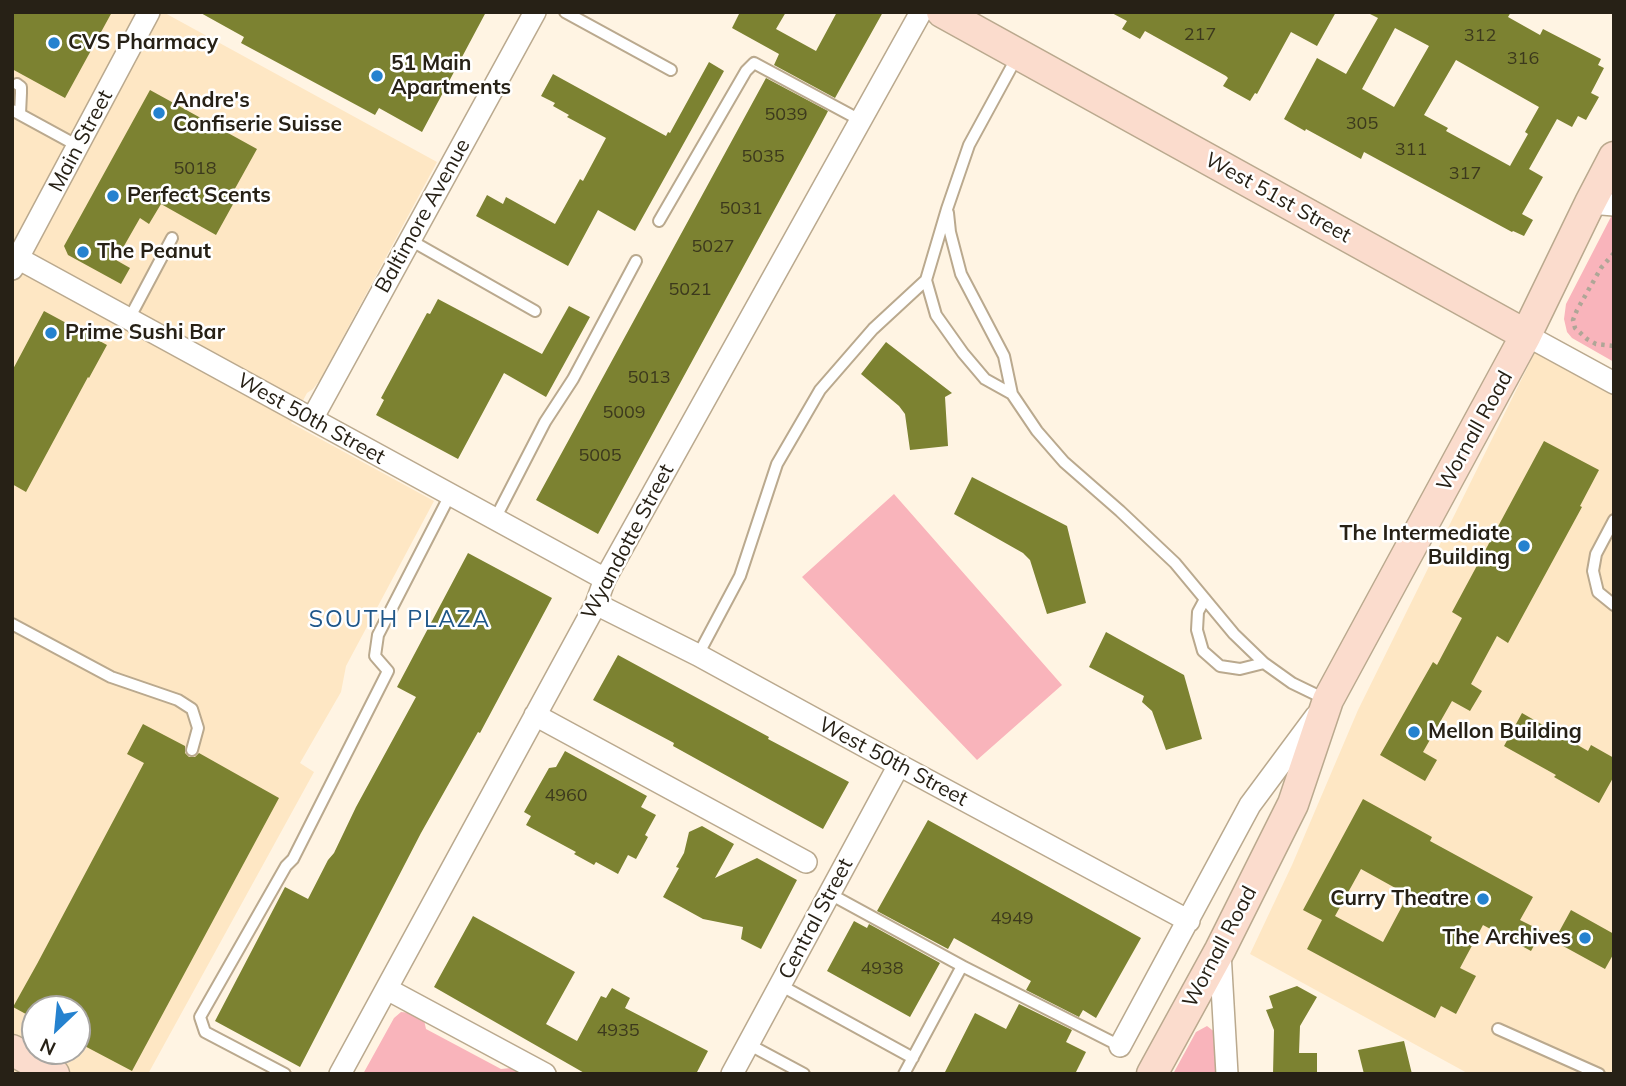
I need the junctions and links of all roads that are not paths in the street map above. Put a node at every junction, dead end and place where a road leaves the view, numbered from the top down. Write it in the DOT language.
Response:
graph roads {
  1 [pos="149,12"];
  2 [pos="535,12"];
  3 [pos="565,12"];
  4 [pos="921,12"];
  5 [pos="942,12"];
  6 [pos="1018,54"];
  7 [pos="671,70"];
  8 [pos="17,84"];
  9 [pos="16,112"];
  10 [pos="860,120"];
  11 [pos="78,146"];
  12 [pos="1614,158"];
  13 [pos="1602,204"];
  14 [pos="947,209"];
  15 [pos="659,221"];
  16 [pos="172,238"];
  17 [pos="410,240"];
  18 [pos="14,261"];
  19 [pos="636,261"];
  20 [pos="926,280"];
  21 [pos="535,311"];
  22 [pos="129,319"];
  23 [pos="1526,335"];
  24 [pos="1614,383"];
  25 [pos="1012,394"];
  26 [pos="312,419"];
  27 [pos="450,495"];
  28 [pos="495,519"];
  29 [pos="1614,520"];
  30 [pos="605,579"];
  31 [pos="1205,599"];
  32 [pos="596,604"];
  33 [pos="1614,605"];
  34 [pos="12,624"];
  35 [pos="698,655"];
  36 [pos="1264,663"];
  37 [pos="1328,700"];
  38 [pos="536,715"];
  39 [pos="192,750"];
  40 [pos="899,765"];
  41 [pos="806,862"];
  42 [pos="830,894"];
  43 [pos="1189,920"];
  44 [pos="1220,950"];
  45 [pos="962,966"];
  46 [pos="780,985"];
  47 [pos="387,989"];
  48 [pos="1499,1030"];
  49 [pos="748,1044"];
  50 [pos="1121,1046"];
  51 [pos="12,1050"];
  52 [pos="913,1058"];
  53 [pos="54,1074"];
  54 [pos="285,1074"];
  55 [pos="340,1074"];
  56 [pos="545,1074"];
  57 [pos="733,1074"];
  58 [pos="804,1074"];
  59 [pos="904,1074"];
  60 [pos="1152,1074"];
  61 [pos="1227,1074"];
  62 [pos="1600,1074"];
  1 -- 11 [label="street, Main Street"];
  2 -- 17 [label="street, Baltimore Avenue"];
  3 -- 7 [label="lane"];
  4 -- 10 [label="street, Wyandotte Street"];
  5 -- 6 [label="main road, West 51st Street"];
  6 -- 14 [label="lane"];
  6 -- 23 [label="main road, West 51st Street"];
  8 -- 9 [label="lane"];
  9 -- 11 [label="lane"];
  10 -- 15 [label="lane"];
  10 -- 30 [label="street, Wyandotte Street"];
  11 -- 18 [label="street, Main Street"];
  12 -- 13 [label="main road, Wornall Road"];
  13 -- 23 [label="main road, Wornall Road"];
  14 -- 20 [label="lane"];
  14 -- 25 [label="lane"];
  16 -- 22 [label="lane"];
  17 -- 21 [label="lane"];
  17 -- 26 [label="street, Baltimore Avenue"];
  18 -- 22 [label="street, West 50th Street"];
  19 -- 28 [label="lane"];
  20 -- 25 [label="lane"];
  20 -- 35 [label="lane"];
  22 -- 26 [label="street, West 50th Street"];
  23 -- 24 [label="street, West 51st Street"];
  23 -- 37 [label="main road, Wornall Road"];
  25 -- 31 [label="lane"];
  26 -- 27 [label="street, West 50th Street"];
  27 -- 28 [label="street, West 50th Street"];
  27 -- 54 [label="lane"];
  28 -- 30 [label="street, West 50th Street"];
  29 -- 33 [label="lane"];
  30 -- 32 [label="street, Wyandotte Street"];
  31 -- 36 [label="lane"];
  31 -- 36 [label="lane"];
  32 -- 35 [label="street, West 50th Street"];
  32 -- 38 [label="street, Wyandotte Street"];
  34 -- 39 [label="lane"];
  35 -- 40 [label="street, West 50th Street"];
  36 -- 37 [label="lane"];
  37 -- 43 [label="street, Wornall Road"];
  37 -- 44 [label="main road, Wornall Road"];
  38 -- 41 [label="street"];
  38 -- 47 [label="street, Wyandotte Street"];
  40 -- 42 [label="street, Central Street"];
  40 -- 43 [label="street, West 50th Street"];
  42 -- 45 [label="lane"];
  42 -- 46 [label="street, Central Street"];
  43 -- 50 [label="street, Wornall Road"];
  44 -- 60 [label="main road, Wornall Road"];
  44 -- 61 [label="street"];
  45 -- 50 [label="lane"];
  45 -- 52 [label="lane"];
  46 -- 49 [label="street, Central Street"];
  46 -- 52 [label="lane"];
  47 -- 55 [label="street, Wyandotte Street"];
  47 -- 56 [label="street"];
  48 -- 62 [label="lane"];
  49 -- 57 [label="street, Central Street"];
  49 -- 58 [label="lane"];
  51 -- 53 [label="main road"];
  52 -- 59 [label="lane"];
}
